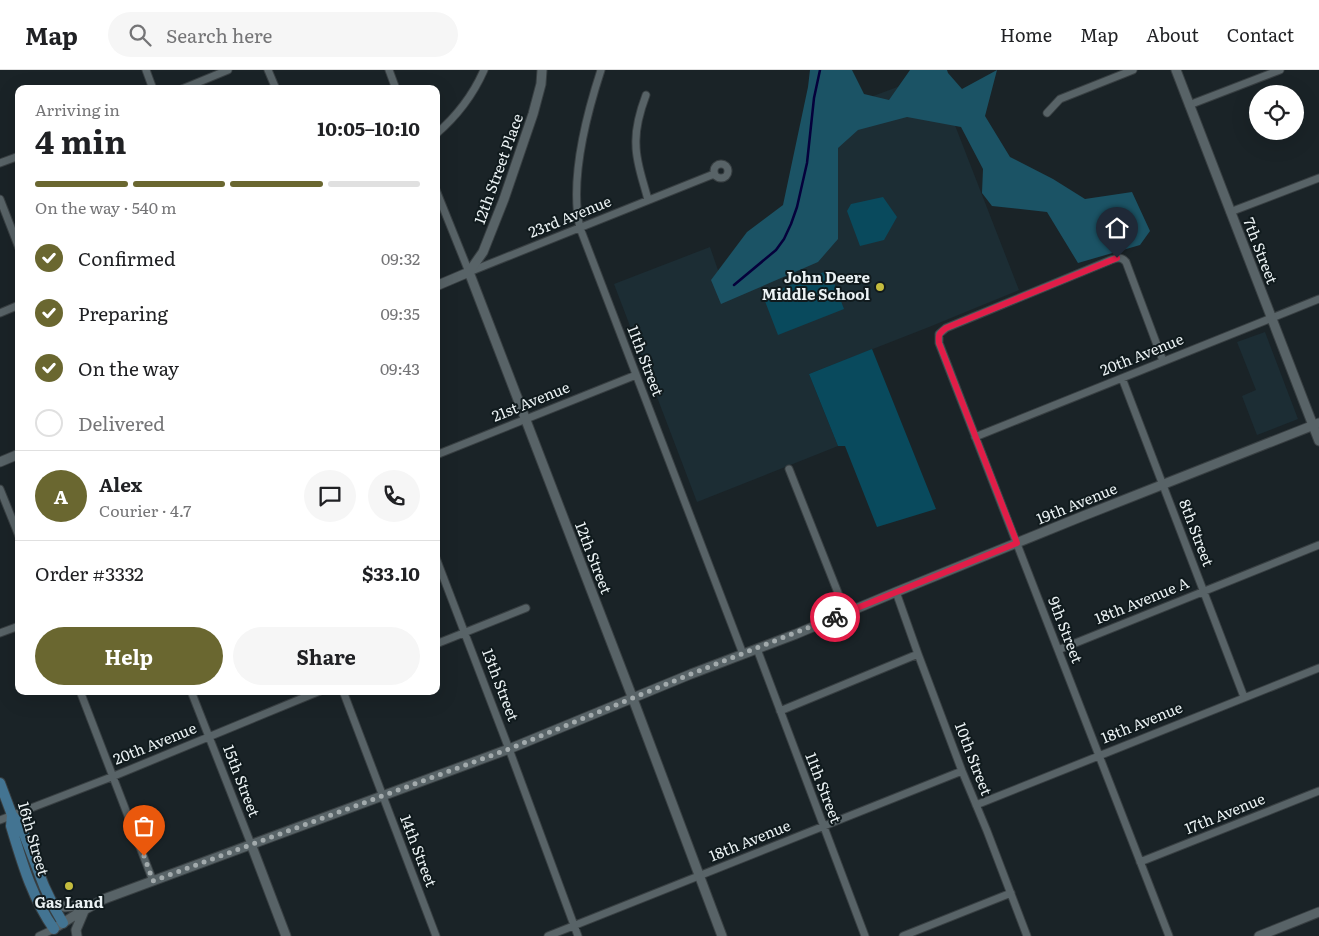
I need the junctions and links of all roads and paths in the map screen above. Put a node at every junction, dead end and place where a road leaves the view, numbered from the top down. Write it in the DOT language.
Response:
graph roads {
  1 [pos="146,70"];
  2 [pos="228,70"];
  3 [pos="268,70"];
  4 [pos="389,70"];
  5 [pos="484,70"];
  6 [pos="542,70"];
  7 [pos="601,70"];
  8 [pos="1133,70"];
  9 [pos="1176,70"];
  10 [pos="1280,70"];
  11 [pos="152,85"];
  12 [pos="192,85"];
  13 [pos="274,85"];
  14 [pos="395,85"];
  15 [pos="646,95"];
  16 [pos="1189,105"];
  17 [pos="1047,113"];
  18 [pos="440,130"];
  19 [pos="15,158"];
  20 [pos="0,164"];
  21 [pos="714,174"];
  22 [pos="1319,178"];
  23 [pos="0,199"];
  24 [pos="440,200"];
  25 [pos="648,200"];
  26 [pos="1230,212"];
  27 [pos="580,228"];
  28 [pos="15,238"];
  29 [pos="469,272"];
  30 [pos="440,284"];
  31 [pos="1319,299"];
  32 [pos="15,307"];
  33 [pos="0,313"];
  34 [pos="1271,317"];
  35 [pos="1163,361"];
  36 [pos="636,375"];
  37 [pos="1122,378"];
  38 [pos="525,419"];
  39 [pos="1316,424"];
  40 [pos="975,437"];
  41 [pos="1319,442"];
  42 [pos="440,453"];
  43 [pos="15,456"];
  44 [pos="0,462"];
  45 [pos="789,469"];
  46 [pos="1163,485"];
  47 [pos="0,489"];
  48 [pos="15,526"];
  49 [pos="1017,543"];
  50 [pos="1319,545"];
  51 [pos="440,568"];
  52 [pos="896,592"];
  53 [pos="1203,592"];
  54 [pos="526,608"];
  55 [pos="846,613"];
  56 [pos="15,628"];
  57 [pos="465,633"];
  58 [pos="0,634"];
  59 [pos="440,642"];
  60 [pos="757,649"];
  61 [pos="1058,650"];
  62 [pos="743,654"];
  63 [pos="918,654"];
  64 [pos="1319,668"];
  65 [pos="82,695"];
  66 [pos="193,695"];
  67 [pos="310,695"];
  68 [pos="344,695"];
  69 [pos="1244,697"];
  70 [pos="632,699"];
  71 [pos="780,711"];
  72 [pos="209,736"];
  73 [pos="509,749"];
  74 [pos="1099,756"];
  75 [pos="962,772"];
  76 [pos="114,776"];
  77 [pos="0,783"];
  78 [pos="1319,791"];
  79 [pos="382,796"];
  80 [pos="976,805"];
  81 [pos="12,815"];
  82 [pos="0,820"];
  83 [pos="823,827"];
  84 [pos="251,844"];
  85 [pos="1140,862"];
  86 [pos="699,876"];
  87 [pos="153,881"];
  88 [pos="1011,893"];
  89 [pos="52,902"];
  90 [pos="96,903"];
  91 [pos="84,910"];
  92 [pos="1319,912"];
  93 [pos="63,923"];
  94 [pos="574,926"];
  95 [pos="56,934"];
  96 [pos="39,936"];
  97 [pos="72,936"];
  98 [pos="77,936"];
  99 [pos="286,936"];
  100 [pos="436,936"];
  101 [pos="548,936"];
  102 [pos="578,936"];
  103 [pos="722,936"];
  104 [pos="865,936"];
  105 [pos="903,936"];
  106 [pos="1027,936"];
  107 [pos="1169,936"];
  108 [pos="1259,936"];
  1 -- 11 [label="street"];
  2 -- 12 [label="street"];
  3 -- 13 [label="street"];
  4 -- 14 [label="street"];
  5 -- 18 [label="street"];
  6 -- 29 [label="street, 12th Street Place"];
  7 -- 27 [label="street, 11th Street"];
  8 -- 17 [label="street"];
  9 -- 16 [label="street, 7th Street"];
  10 -- 16 [label="street"];
  15 -- 25 [label="street"];
  16 -- 26 [label="street, 7th Street"];
  19 -- 20 [label="street"];
  21 -- 25 [label="street, 23rd Avenue"];
  22 -- 26 [label="street"];
  23 -- 28 [label="street"];
  24 -- 29 [label="street, 12th Street"];
  25 -- 27 [label="street, 23rd Avenue"];
  26 -- 34 [label="street, 7th Street"];
  27 -- 29 [label="street, 23rd Avenue"];
  27 -- 36 [label="street, 11th Street"];
  29 -- 30 [label="street, 23rd Avenue"];
  29 -- 38 [label="street, 12th Street"];
  31 -- 34 [label="street, 20th Avenue"];
  32 -- 33 [label="street"];
  34 -- 35 [label="street, 20th Avenue"];
  34 -- 39 [label="street, 7th Street"];
  35 -- 37 [label="street, 20th Avenue"];
  35 -- 40 [label="street, 9th Street"];
  36 -- 38 [label="street, 21st Avenue"];
  36 -- 62 [label="street, 11th Street"];
  37 -- 40 [label="street, 20th Avenue"];
  37 -- 46 [label="street, 8th Street"];
  38 -- 42 [label="street, 21st Avenue"];
  38 -- 70 [label="street, 12th Street"];
  39 -- 41 [label="street, 7th Street"];
  39 -- 46 [label="street, 19th Avenue"];
  40 -- 49 [label="street, 9th Street"];
  43 -- 44 [label="street"];
  45 -- 55 [label="street"];
  46 -- 49 [label="street, 19th Avenue"];
  46 -- 53 [label="street, 8th Street"];
  47 -- 48 [label="street"];
  49 -- 52 [label="street, 19th Avenue"];
  49 -- 61 [label="street, 9th Street"];
  50 -- 53 [label="street, 18th Avenue A"];
  51 -- 57 [label="street, 13th Street"];
  52 -- 55 [label="street, 19th Avenue"];
  52 -- 63 [label="street, 10th Street"];
  53 -- 61 [label="street, 18th Avenue A"];
  53 -- 69 [label="street, 8th Street"];
  54 -- 57 [label="street"];
  55 -- 60 [label="street, 19th Avenue"];
  56 -- 58 [label="street"];
  57 -- 59 [label="street"];
  57 -- 73 [label="street, 13th Street"];
  60 -- 62 [label="street, 19th Avenue"];
  60 -- 71 [label="street, 11th Street"];
  61 -- 74 [label="street, 9th Street"];
  62 -- 70 [label="street, 19th Avenue"];
  63 -- 71 [label="street"];
  63 -- 75 [label="street, 10th Street"];
  64 -- 69 [label="street, 18th Avenue"];
  65 -- 76 [label="street"];
  66 -- 72 [label="street, 15th Street"];
  67 -- 72 [label="street, 20th Avenue"];
  68 -- 79 [label="street, 14th Street"];
  69 -- 74 [label="street, 18th Avenue"];
  70 -- 73 [label="street, 19th Avenue"];
  70 -- 86 [label="street, 12th Street"];
  71 -- 83 [label="street, 11th Street"];
  72 -- 76 [label="street, 20th Avenue"];
  72 -- 84 [label="street, 15th Street"];
  73 -- 79 [label="street, 19th Avenue"];
  73 -- 94 [label="street, 13th Street"];
  74 -- 80 [label="street, 18th Avenue"];
  74 -- 85 [label="street, 9th Street"];
  75 -- 80 [label="street, 10th Street"];
  75 -- 83 [label="street, 18th Avenue"];
  76 -- 81 [label="street, 20th Avenue"];
  76 -- 87 [label="street"];
  77 -- 81 [label="main road, 16th Street"];
  78 -- 85 [label="street, 17th Avenue"];
  79 -- 84 [label="street, 19th Avenue"];
  79 -- 100 [label="street, 14th Street"];
  80 -- 88 [label="street, 10th Street"];
  81 -- 82 [label="street, 20th Avenue"];
  81 -- 89 [label="main road"];
  81 -- 95 [label="main road, 16th Street"];
  83 -- 86 [label="street, 18th Avenue"];
  83 -- 104 [label="street, 11th Street"];
  84 -- 87 [label="street, 19th Avenue"];
  84 -- 99 [label="street, 15th Street"];
  85 -- 107 [label="street, 9th Street"];
  86 -- 94 [label="street, 18th Avenue"];
  86 -- 103 [label="street, 12th Street"];
  87 -- 90 [label="street, 19th Avenue"];
  88 -- 105 [label="street"];
  88 -- 106 [label="street, 10th Street"];
  89 -- 90 [label="street"];
  89 -- 93 [label="main road"];
  90 -- 91 [label="street, 19th Avenue"];
  91 -- 93 [label="street, 19th Avenue"];
  91 -- 98 [label="street"];
  92 -- 108 [label="street"];
  93 -- 95 [label="street, 19th Avenue"];
  93 -- 97 [label="street"];
  94 -- 101 [label="street, 18th Avenue"];
  94 -- 102 [label="street, 13th Street"];
  95 -- 96 [label="street, 19th Avenue"];
}
